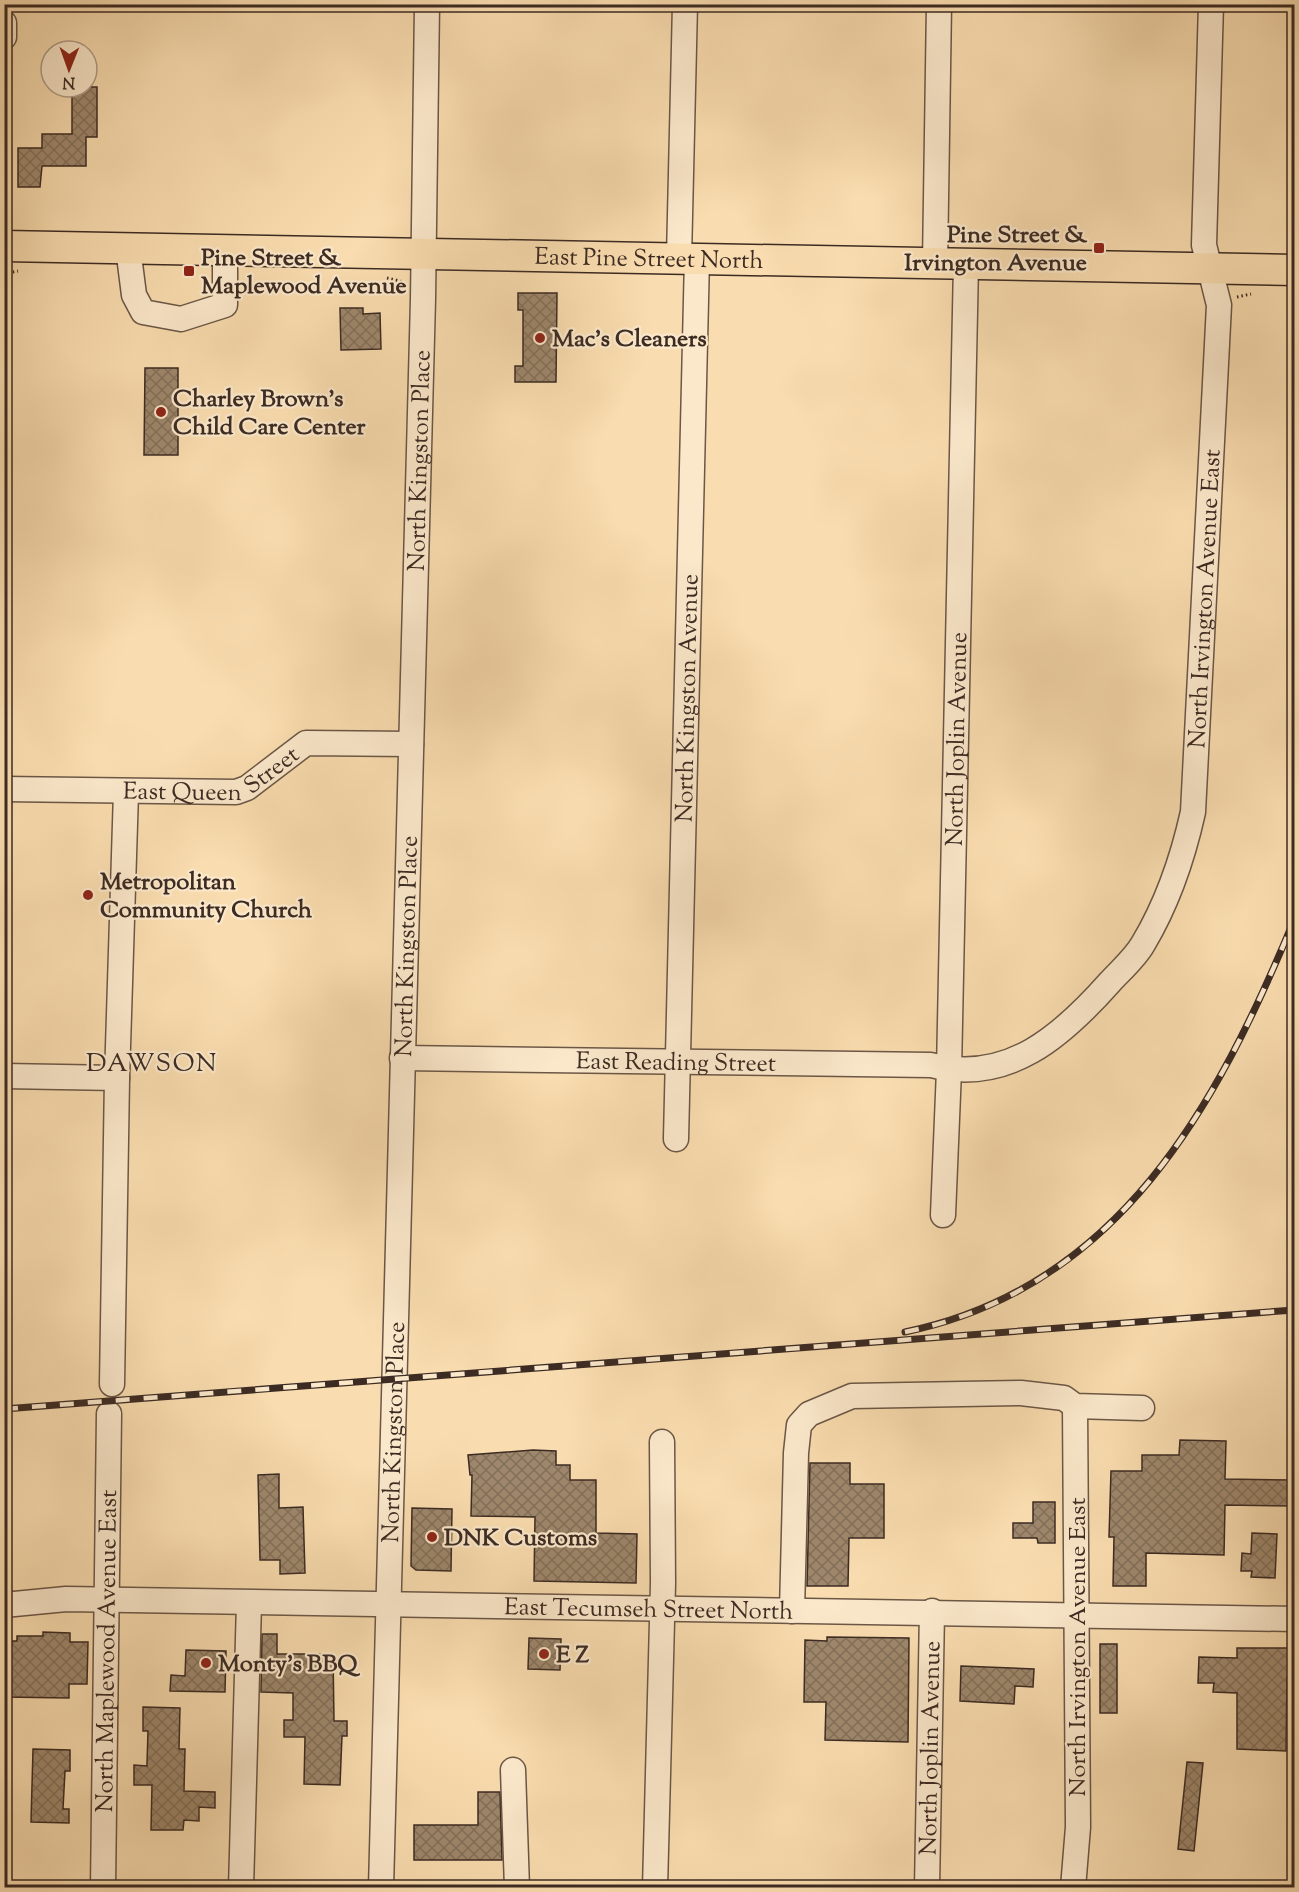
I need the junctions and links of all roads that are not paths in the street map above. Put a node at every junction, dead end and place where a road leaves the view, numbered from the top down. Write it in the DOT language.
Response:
graph roads {
  1 [pos="427,4"];
  2 [pos="685,4"];
  3 [pos="939,4"];
  4 [pos="1211,4"];
  5 [pos="4,23"];
  6 [pos="4,37"];
  7 [pos="4,246"];
  8 [pos="128,248"];
  9 [pos="225,250"];
  10 [pos="423,255"];
  11 [pos="688,258"];
  12 [pos="935,264"];
  13 [pos="966,264"];
  14 [pos="1211,268"];
  15 [pos="1294,270"];
  16 [pos="411,744"];
  17 [pos="4,789"];
  18 [pos="126,792"];
  19 [pos="402,1058"];
  20 [pos="676,1062"];
  21 [pos="949,1070"];
  22 [pos="4,1076"];
  23 [pos="117,1078"];
  24 [pos="675,1139"];
  25 [pos="943,1215"];
  26 [pos="112,1384"];
  27 [pos="1076,1406"];
  28 [pos="1142,1408"];
  29 [pos="109,1414"];
  30 [pos="662,1442"];
  31 [pos="107,1600"];
  32 [pos="249,1603"];
  33 [pos="388,1604"];
  34 [pos="4,1605"];
  35 [pos="662,1609"];
  36 [pos="792,1611"];
  37 [pos="932,1611"];
  38 [pos="1076,1614"];
  39 [pos="1294,1618"];
  40 [pos="513,1770"];
  41 [pos="103,1887"];
  42 [pos="241,1887"];
  43 [pos="381,1887"];
  44 [pos="517,1887"];
  45 [pos="655,1887"];
  46 [pos="927,1887"];
  47 [pos="1073,1887"];
  1 -- 10 [label="street, North Kingston Place"];
  2 -- 11 [label="street, North Kingston Avenue"];
  3 -- 12 [label="street"];
  4 -- 14 [label="street, North Irvington Avenue East"];
  5 -- 6 [label="street"];
  7 -- 8 [label="main road, East Pine Street North"];
  8 -- 9 [label="main road, East Pine Street North"];
  8 -- 9 [label="street"];
  9 -- 10 [label="main road, East Pine Street North"];
  10 -- 11 [label="main road, East Pine Street North"];
  10 -- 16 [label="street, North Kingston Place"];
  11 -- 12 [label="main road, East Pine Street North"];
  11 -- 20 [label="street, North Kingston Avenue"];
  12 -- 13 [label="main road, East Pine Street North"];
  13 -- 14 [label="main road, East Pine Street North"];
  13 -- 21 [label="street, North Joplin Avenue"];
  14 -- 15 [label="main road, East Pine Street North"];
  14 -- 21 [label="street, North Irvington Avenue East"];
  16 -- 18 [label="street, East Queen Street"];
  16 -- 19 [label="street, North Kingston Place"];
  17 -- 18 [label="street, East Queen Street"];
  18 -- 23 [label="street"];
  19 -- 20 [label="street, East Reading Street"];
  19 -- 33 [label="street, North Kingston Place"];
  20 -- 21 [label="street, East Reading Street"];
  20 -- 24 [label="street, North Kingston Avenue"];
  21 -- 25 [label="street, North Joplin Avenue"];
  22 -- 23 [label="street"];
  23 -- 26 [label="street"];
  27 -- 28 [label="street"];
  27 -- 36 [label="street"];
  27 -- 38 [label="street, North Irvington Avenue East"];
  29 -- 31 [label="street, North Maplewood Avenue East"];
  30 -- 35 [label="street"];
  31 -- 32 [label="street, East Tecumseh Street North"];
  31 -- 34 [label="street, East Tecumseh Street North"];
  31 -- 41 [label="street, North Maplewood Avenue East"];
  32 -- 33 [label="street, East Tecumseh Street North"];
  32 -- 42 [label="street"];
  33 -- 35 [label="street, East Tecumseh Street North"];
  33 -- 43 [label="street, North Kingston Place"];
  35 -- 36 [label="street, East Tecumseh Street North"];
  35 -- 45 [label="street"];
  36 -- 37 [label="street, East Tecumseh Street North"];
  37 -- 38 [label="street, East Tecumseh Street North"];
  37 -- 46 [label="street, North Joplin Avenue"];
  38 -- 39 [label="street, East Tecumseh Street North"];
  38 -- 47 [label="street, North Irvington Avenue East"];
  40 -- 44 [label="street"];
}
